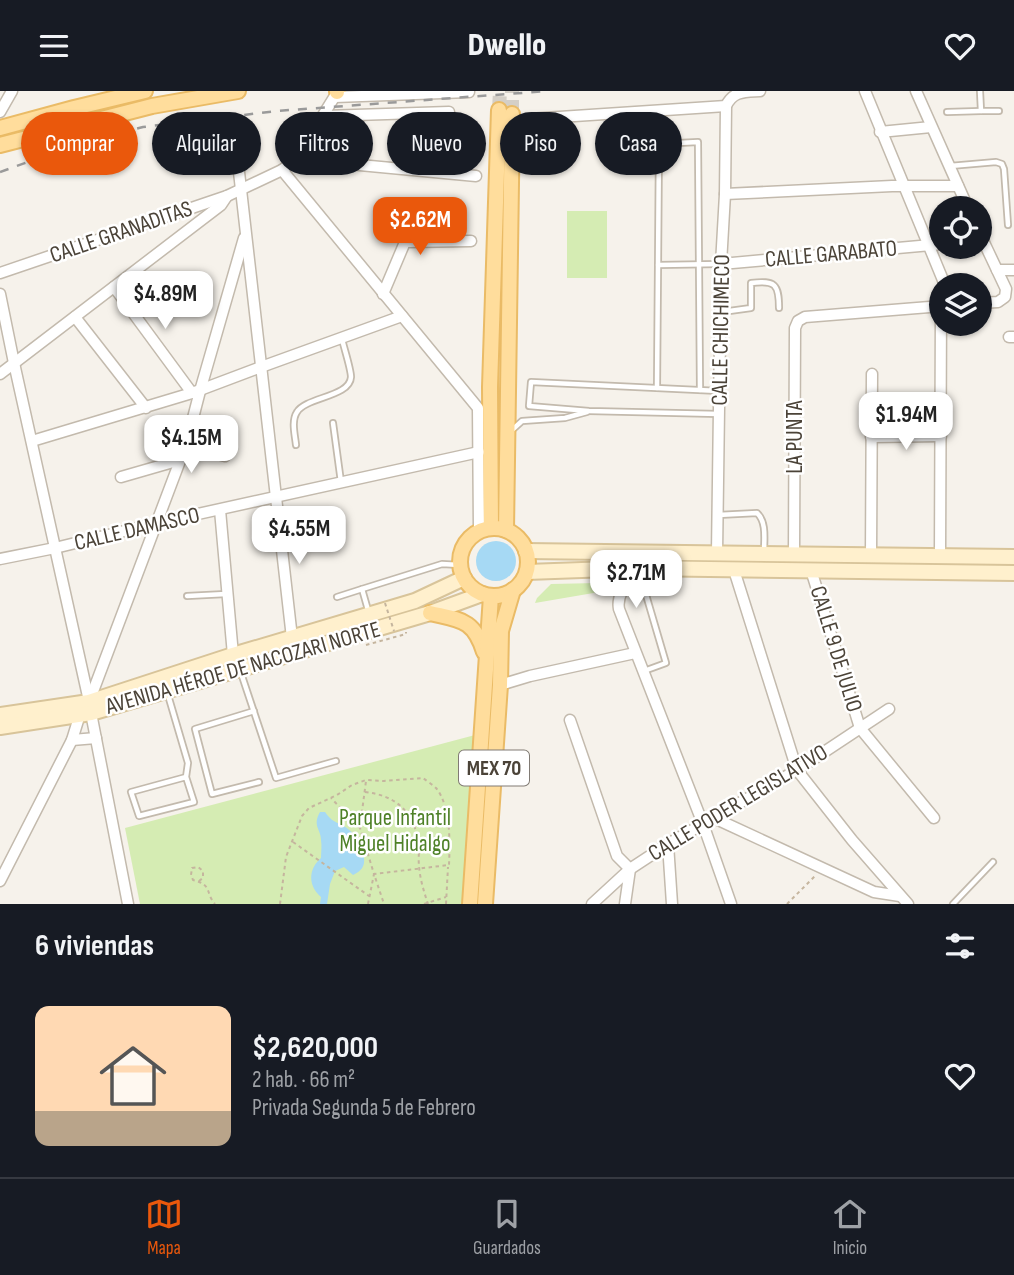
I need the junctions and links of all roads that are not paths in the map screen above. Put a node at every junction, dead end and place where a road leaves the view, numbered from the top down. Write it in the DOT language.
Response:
graph roads {
  1 [pos="12,91"];
  2 [pos="145,91"];
  3 [pos="238,91"];
  4 [pos="760,91"];
  5 [pos="865,91"];
  6 [pos="916,91"];
  7 [pos="980,91"];
  8 [pos="469,92"];
  9 [pos="337,93"];
  10 [pos="726,106"];
  11 [pos="981,111"];
  12 [pos="999,111"];
  13 [pos="0,112"];
  14 [pos="326,112"];
  15 [pos="947,112"];
  16 [pos="581,116"];
  17 [pos="931,127"];
  18 [pos="0,128"];
  19 [pos="880,132"];
  20 [pos="0,145"];
  21 [pos="373,166"];
  22 [pos="949,166"];
  23 [pos="275,174"];
  24 [pos="239,175"];
  25 [pos="286,175"];
  26 [pos="477,176"];
  27 [pos="903,186"];
  28 [pos="958,186"];
  29 [pos="241,191"];
  30 [pos="725,194"];
  31 [pos="228,196"];
  32 [pos="963,196"];
  33 [pos="1008,225"];
  34 [pos="246,232"];
  35 [pos="471,241"];
  36 [pos="927,245"];
  37 [pos="991,259"];
  38 [pos="699,264"];
  39 [pos="721,264"];
  40 [pos="658,265"];
  41 [pos="997,270"];
  42 [pos="1014,270"];
  43 [pos="0,273"];
  44 [pos="940,273"];
  45 [pos="114,287"];
  46 [pos="0,293"];
  47 [pos="383,294"];
  48 [pos="992,302"];
  49 [pos="929,307"];
  50 [pos="779,308"];
  51 [pos="721,313"];
  52 [pos="402,316"];
  53 [pos="75,317"];
  54 [pos="941,336"];
  55 [pos="342,338"];
  56 [pos="14,363"];
  57 [pos="261,367"];
  58 [pos="0,374"];
  59 [pos="872,374"];
  60 [pos="657,388"];
  61 [pos="700,390"];
  62 [pos="720,391"];
  63 [pos="196,392"];
  64 [pos="146,408"];
  65 [pos="589,411"];
  66 [pos="719,414"];
  67 [pos="333,423"];
  68 [pos="507,436"];
  69 [pos="940,436"];
  70 [pos="872,437"];
  71 [pos="32,441"];
  72 [pos="187,445"];
  73 [pos="296,445"];
  74 [pos="479,452"];
  75 [pos="225,456"];
  76 [pos="180,460"];
  77 [pos="121,477"];
  78 [pos="341,483"];
  79 [pos="276,497"];
  80 [pos="220,510"];
  81 [pos="718,515"];
  82 [pos="157,523"];
  83 [pos="492,529"];
  84 [pos="55,548"];
  85 [pos="526,551"];
  86 [pos="718,553"];
  87 [pos="764,554"];
  88 [pos="794,554"];
  89 [pos="871,555"];
  90 [pos="940,556"];
  91 [pos="1014,557"];
  92 [pos="0,559"];
  93 [pos="641,568"];
  94 [pos="734,570"];
  95 [pos="811,570"];
  96 [pos="462,571"];
  97 [pos="527,572"];
  98 [pos="1014,573"];
  99 [pos="362,589"];
  100 [pos="513,590"];
  101 [pos="227,594"];
  102 [pos="486,595"];
  103 [pos="187,596"];
  104 [pos="337,597"];
  105 [pos="430,613"];
  106 [pos="370,615"];
  107 [pos="292,638"];
  108 [pos="635,653"];
  109 [pos="233,655"];
  110 [pos="486,657"];
  111 [pos="240,670"];
  112 [pos="643,671"];
  113 [pos="500,685"];
  114 [pos="167,690"];
  115 [pos="87,709"];
  116 [pos="889,709"];
  117 [pos="254,711"];
  118 [pos="0,715"];
  119 [pos="570,720"];
  120 [pos="0,727"];
  121 [pos="860,728"];
  122 [pos="96,737"];
  123 [pos="72,740"];
  124 [pos="336,761"];
  125 [pos="797,770"];
  126 [pos="187,777"];
  127 [pos="260,782"];
  128 [pos="714,818"];
  129 [pos="934,818"];
  130 [pos="703,824"];
  131 [pos="668,844"];
  132 [pos="993,862"];
  133 [pos="630,869"];
  134 [pos="0,881"];
  135 [pos="904,900"];
  136 [pos="128,904"];
  137 [pos="470,904"];
  138 [pos="485,904"];
  139 [pos="592,904"];
  140 [pos="625,904"];
  141 [pos="672,904"];
  142 [pos="731,904"];
  143 [pos="953,904"];
  1 -- 13 [label="street"];
  2 -- 18 [label="main road"];
  3 -- 20 [label="main road"];
  4 -- 10 [label="street"];
  5 -- 19 [label="street"];
  6 -- 17 [label="street"];
  7 -- 11 [label="lane"];
  8 -- 9 [label="street"];
  9 -- 14 [label="street, CALLE GRANADITAS"];
  10 -- 16 [label="street"];
  10 -- 30 [label="street, CALLE CHICHIMECO"];
  11 -- 12 [label="lane"];
  11 -- 15 [label="lane"];
  17 -- 19 [label="street"];
  17 -- 22 [label="street"];
  19 -- 27 [label="street"];
  21 -- 26 [label="street"];
  22 -- 28 [label="street"];
  22 -- 33 [label="lane"];
  23 -- 29 [label="street, CALLE GRANADITAS"];
  24 -- 29 [label="street"];
  25 -- 47 [label="street"];
  27 -- 28 [label="street"];
  27 -- 30 [label="street"];
  27 -- 36 [label="street"];
  28 -- 32 [label="street"];
  29 -- 31 [label="street, CALLE GRANADITAS"];
  29 -- 34 [label="street"];
  30 -- 39 [label="street, CALLE CHICHIMECO"];
  31 -- 43 [label="street, CALLE GRANADITAS"];
  31 -- 45 [label="street"];
  34 -- 57 [label="street"];
  34 -- 63 [label="street"];
  35 -- 47 [label="street"];
  36 -- 39 [label="street, CALLE GARABATO"];
  36 -- 44 [label="street"];
  37 -- 41 [label="street"];
  38 -- 39 [label="lane"];
  38 -- 40 [label="lane"];
  38 -- 40 [label="lane"];
  38 -- 61 [label="lane"];
  39 -- 51 [label="street, CALLE CHICHIMECO"];
  40 -- 60 [label="lane"];
  41 -- 42 [label="street"];
  41 -- 48 [label="street"];
  45 -- 53 [label="street"];
  45 -- 63 [label="street"];
  46 -- 56 [label="street"];
  47 -- 52 [label="street"];
  49 -- 88 [label="street, LA PUNTA"];
  50 -- 51 [label="lane"];
  51 -- 62 [label="street, CALLE CHICHIMECO"];
  52 -- 55 [label="street"];
  52 -- 74 [label="street"];
  53 -- 56 [label="street"];
  53 -- 64 [label="street"];
  54 -- 69 [label="street"];
  55 -- 57 [label="street"];
  55 -- 73 [label="lane"];
  56 -- 58 [label="street"];
  56 -- 71 [label="street"];
  57 -- 63 [label="street"];
  57 -- 79 [label="street"];
  59 -- 70 [label="street"];
  60 -- 61 [label="lane"];
  60 -- 65 [label="lane"];
  61 -- 62 [label="lane"];
  62 -- 66 [label="street, CALLE CHICHIMECO"];
  63 -- 64 [label="street"];
  63 -- 72 [label="street"];
  64 -- 71 [label="street"];
  65 -- 66 [label="lane"];
  65 -- 68 [label="lane"];
  66 -- 81 [label="street, CALLE CHICHIMECO"];
  67 -- 78 [label="lane"];
  68 -- 83 [label="main road"];
  68 -- 83 [label="main road"];
  69 -- 70 [label="street"];
  69 -- 90 [label="street"];
  70 -- 89 [label="street"];
  71 -- 84 [label="street"];
  72 -- 75 [label="street"];
  72 -- 76 [label="street"];
  74 -- 78 [label="street, CALLE DAMASCO"];
  74 -- 83 [label="street"];
  76 -- 77 [label="street"];
  76 -- 82 [label="street"];
  78 -- 79 [label="street, CALLE DAMASCO"];
  79 -- 80 [label="street, CALLE DAMASCO"];
  79 -- 107 [label="street"];
  80 -- 82 [label="street, CALLE DAMASCO"];
  80 -- 101 [label="street"];
  81 -- 86 [label="street, CALLE CHICHIMECO"];
  81 -- 87 [label="lane"];
  82 -- 84 [label="street, CALLE DAMASCO"];
  82 -- 115 [label="street"];
  83 -- 85 [label="main road"];
  83 -- 96 [label="main road"];
  84 -- 92 [label="street, CALLE DAMASCO"];
  84 -- 115 [label="street"];
  85 -- 86 [label="main road"];
  85 -- 97 [label="main road"];
  86 -- 87 [label="main road"];
  87 -- 88 [label="main road"];
  88 -- 89 [label="main road"];
  89 -- 90 [label="main road"];
  90 -- 91 [label="main road"];
  93 -- 94 [label="main road"];
  93 -- 97 [label="main road"];
  93 -- 108 [label="street"];
  93 -- 112 [label="lane"];
  94 -- 95 [label="main road"];
  94 -- 125 [label="street"];
  95 -- 98 [label="main road"];
  95 -- 121 [label="street, CALLE 9 DE JULIO"];
  96 -- 99 [label="lane"];
  96 -- 102 [label="main road"];
  96 -- 106 [label="main road, AVENIDA HÉROE DE NACOZARI NORTE"];
  97 -- 100 [label="main road, MEX 70"];
  99 -- 104 [label="lane"];
  99 -- 106 [label="lane"];
  100 -- 102 [label="main road"];
  100 -- 113 [label="main road, MEX 70"];
  101 -- 103 [label="lane"];
  101 -- 109 [label="street"];
  102 -- 105 [label="main road, AVENIDA HÉROE DE NACOZARI NORTE"];
  102 -- 110 [label="main road, MEX 70"];
  105 -- 110 [label="main road"];
  105 -- 111 [label="main road, AVENIDA HÉROE DE NACOZARI NORTE"];
  106 -- 107 [label="main road, AVENIDA HÉROE DE NACOZARI NORTE"];
  107 -- 109 [label="main road, AVENIDA HÉROE DE NACOZARI NORTE"];
  108 -- 112 [label="street"];
  108 -- 113 [label="street"];
  109 -- 115 [label="main road, AVENIDA HÉROE DE NACOZARI NORTE"];
  110 -- 137 [label="main road, MEX 70"];
  111 -- 114 [label="main road, AVENIDA HÉROE DE NACOZARI NORTE"];
  111 -- 117 [label="lane"];
  112 -- 130 [label="street"];
  113 -- 138 [label="main road, MEX 70"];
  114 -- 115 [label="main road, AVENIDA HÉROE DE NACOZARI NORTE"];
  114 -- 126 [label="lane"];
  115 -- 118 [label="main road, AVENIDA HÉROE DE NACOZARI NORTE"];
  115 -- 120 [label="main road, AVENIDA HÉROE DE NACOZARI NORTE"];
  115 -- 122 [label="street"];
  115 -- 123 [label="street"];
  116 -- 121 [label="street, CALLE PODER LEGISLATIVO"];
  117 -- 124 [label="lane"];
  117 -- 127 [label="lane"];
  119 -- 133 [label="street"];
  121 -- 125 [label="street, CALLE PODER LEGISLATIVO"];
  121 -- 129 [label="street"];
  122 -- 123 [label="street"];
  122 -- 136 [label="street"];
  123 -- 134 [label="street"];
  125 -- 128 [label="street, CALLE PODER LEGISLATIVO"];
  125 -- 135 [label="street"];
  126 -- 126 [label="lane"];
  128 -- 130 [label="street, CALLE PODER LEGISLATIVO"];
  128 -- 135 [label="street"];
  130 -- 131 [label="street, CALLE PODER LEGISLATIVO"];
  130 -- 142 [label="street"];
  131 -- 133 [label="street, CALLE PODER LEGISLATIVO"];
  131 -- 141 [label="street"];
  132 -- 143 [label="lane"];
  133 -- 139 [label="street, CALLE PODER LEGISLATIVO"];
  133 -- 140 [label="street"];
}
